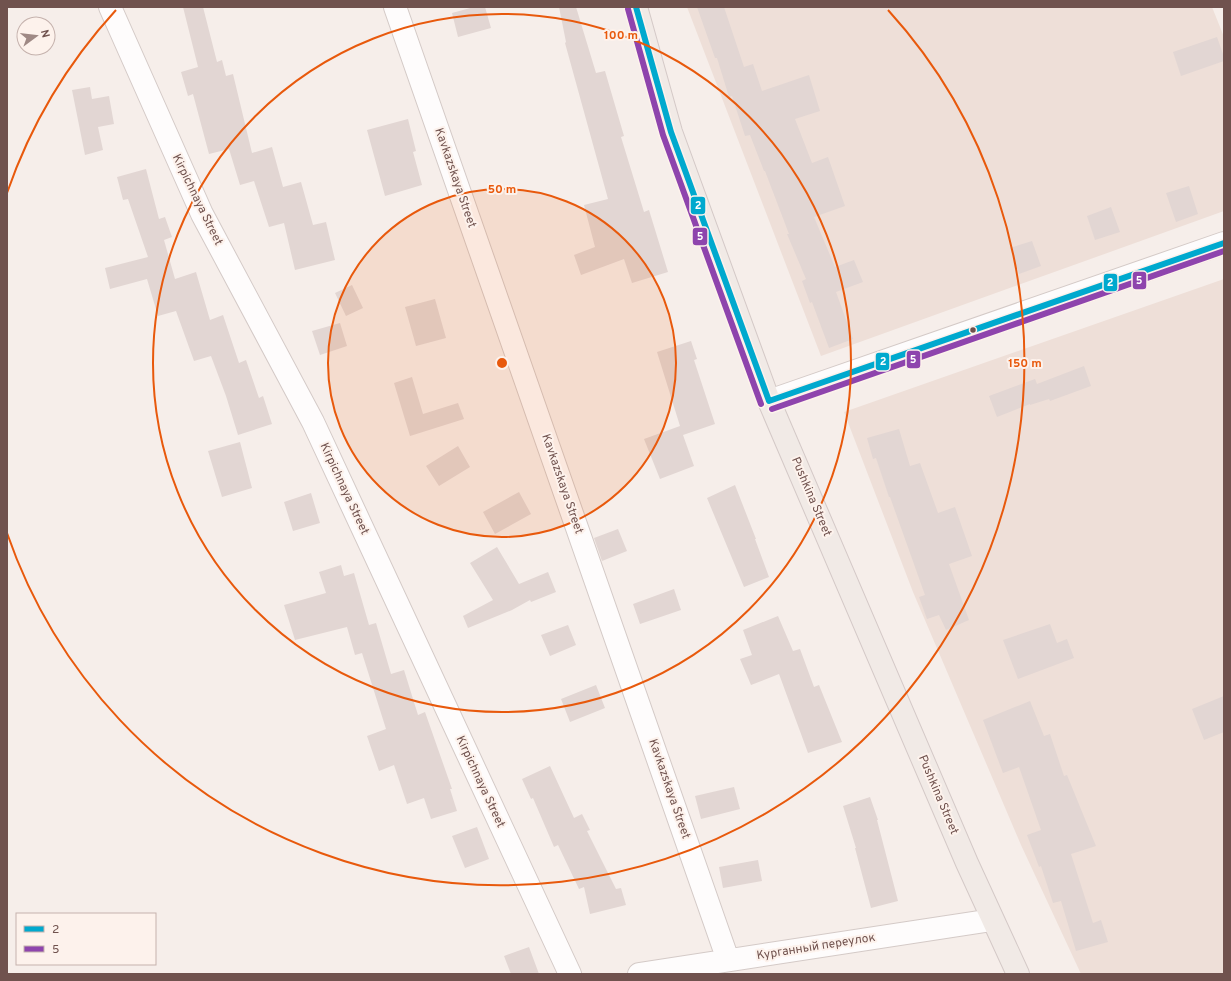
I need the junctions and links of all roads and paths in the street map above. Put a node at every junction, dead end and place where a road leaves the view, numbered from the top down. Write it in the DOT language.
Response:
graph roads {
  1 [pos="396,7"];
  2 [pos="636,7"];
  3 [pos="117,8"];
  4 [pos="1224,243"];
  5 [pos="770,401"];
  6 [pos="992,920"];
  7 [pos="728,960"];
  8 [pos="570,974"];
  9 [pos="640,974"];
  10 [pos="1018,974"];
  1 -- 7 [label="street, Kavkazskaya Street"];
  2 -- 5 [label="main road, Pushkina Street"];
  3 -- 8 [label="street, Kirpichnaya Street"];
  4 -- 5 [label="street"];
  5 -- 6 [label="main road, Pushkina Street"];
  6 -- 7 [label="street, Курганный переулок"];
  6 -- 10 [label="main road, Pushkina Street"];
  7 -- 9 [label="street, Курганный переулок"];
}
